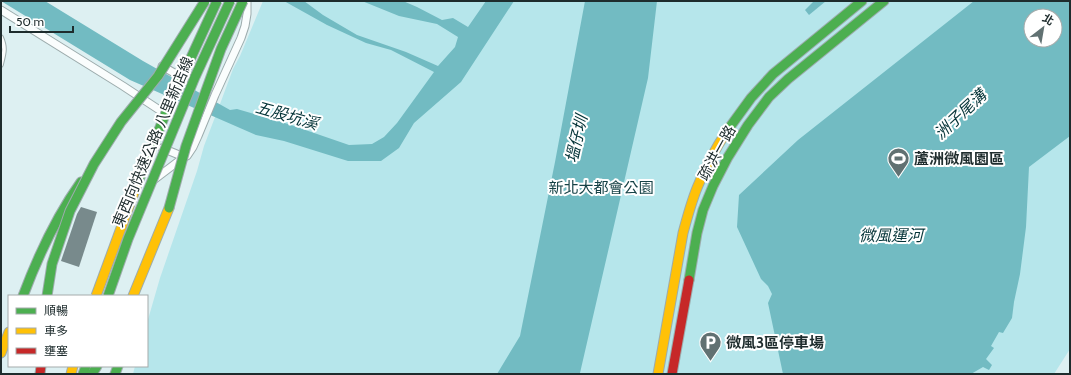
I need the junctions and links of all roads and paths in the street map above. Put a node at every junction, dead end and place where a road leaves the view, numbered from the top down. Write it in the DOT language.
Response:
graph roads {
  1 [pos="205,1"];
  2 [pos="217,1"];
  3 [pos="222,1"];
  4 [pos="230,1"];
  5 [pos="246,1"];
  6 [pos="862,1"];
  7 [pos="884,1"];
  8 [pos="1,10"];
  9 [pos="212,25"];
  10 [pos="1,37"];
  11 [pos="241,38"];
  12 [pos="1,65"];
  13 [pos="161,66"];
  14 [pos="157,146"];
  15 [pos="184,157"];
  16 [pos="94,164"];
  17 [pos="139,191"];
  18 [pos="169,208"];
  19 [pos="23,295"];
  20 [pos="46,295"];
  21 [pos="96,295"];
  22 [pos="101,295"];
  23 [pos="108,295"];
  24 [pos="134,295"];
  25 [pos="142,295"];
  26 [pos="8,335"];
  27 [pos="1,353"];
  28 [pos="658,374"];
  29 [pos="672,374"];
  1 -- 16 [label="main road, bridge"];
  2 -- 21 [label="main road, 東西向快速公路 八里新店線, bridge"];
  3 -- 9 [label="street"];
  4 -- 23 [label="main road, 東西向快速公路 八里新店線, bridge"];
  5 -- 11 [label="street"];
  5 -- 18 [label="main road, bridge"];
  6 -- 28 [label="main road, 疏洪一路"];
  7 -- 29 [label="main road, 疏洪一路"];
  8 -- 14 [label="street"];
  9 -- 11 [label="street"];
  9 -- 13 [label="street"];
  10 -- 12 [label="lane"];
  11 -- 15 [label="street"];
  14 -- 15 [label="street"];
  14 -- 17 [label="street"];
  15 -- 17 [label="street"];
  16 -- 19 [label="main road, bridge"];
  16 -- 20 [label="main road, bridge"];
  17 -- 22 [label="street"];
  18 -- 24 [label="main road"];
  18 -- 25 [label="main road"];
  26 -- 27 [label="main road"];
}
